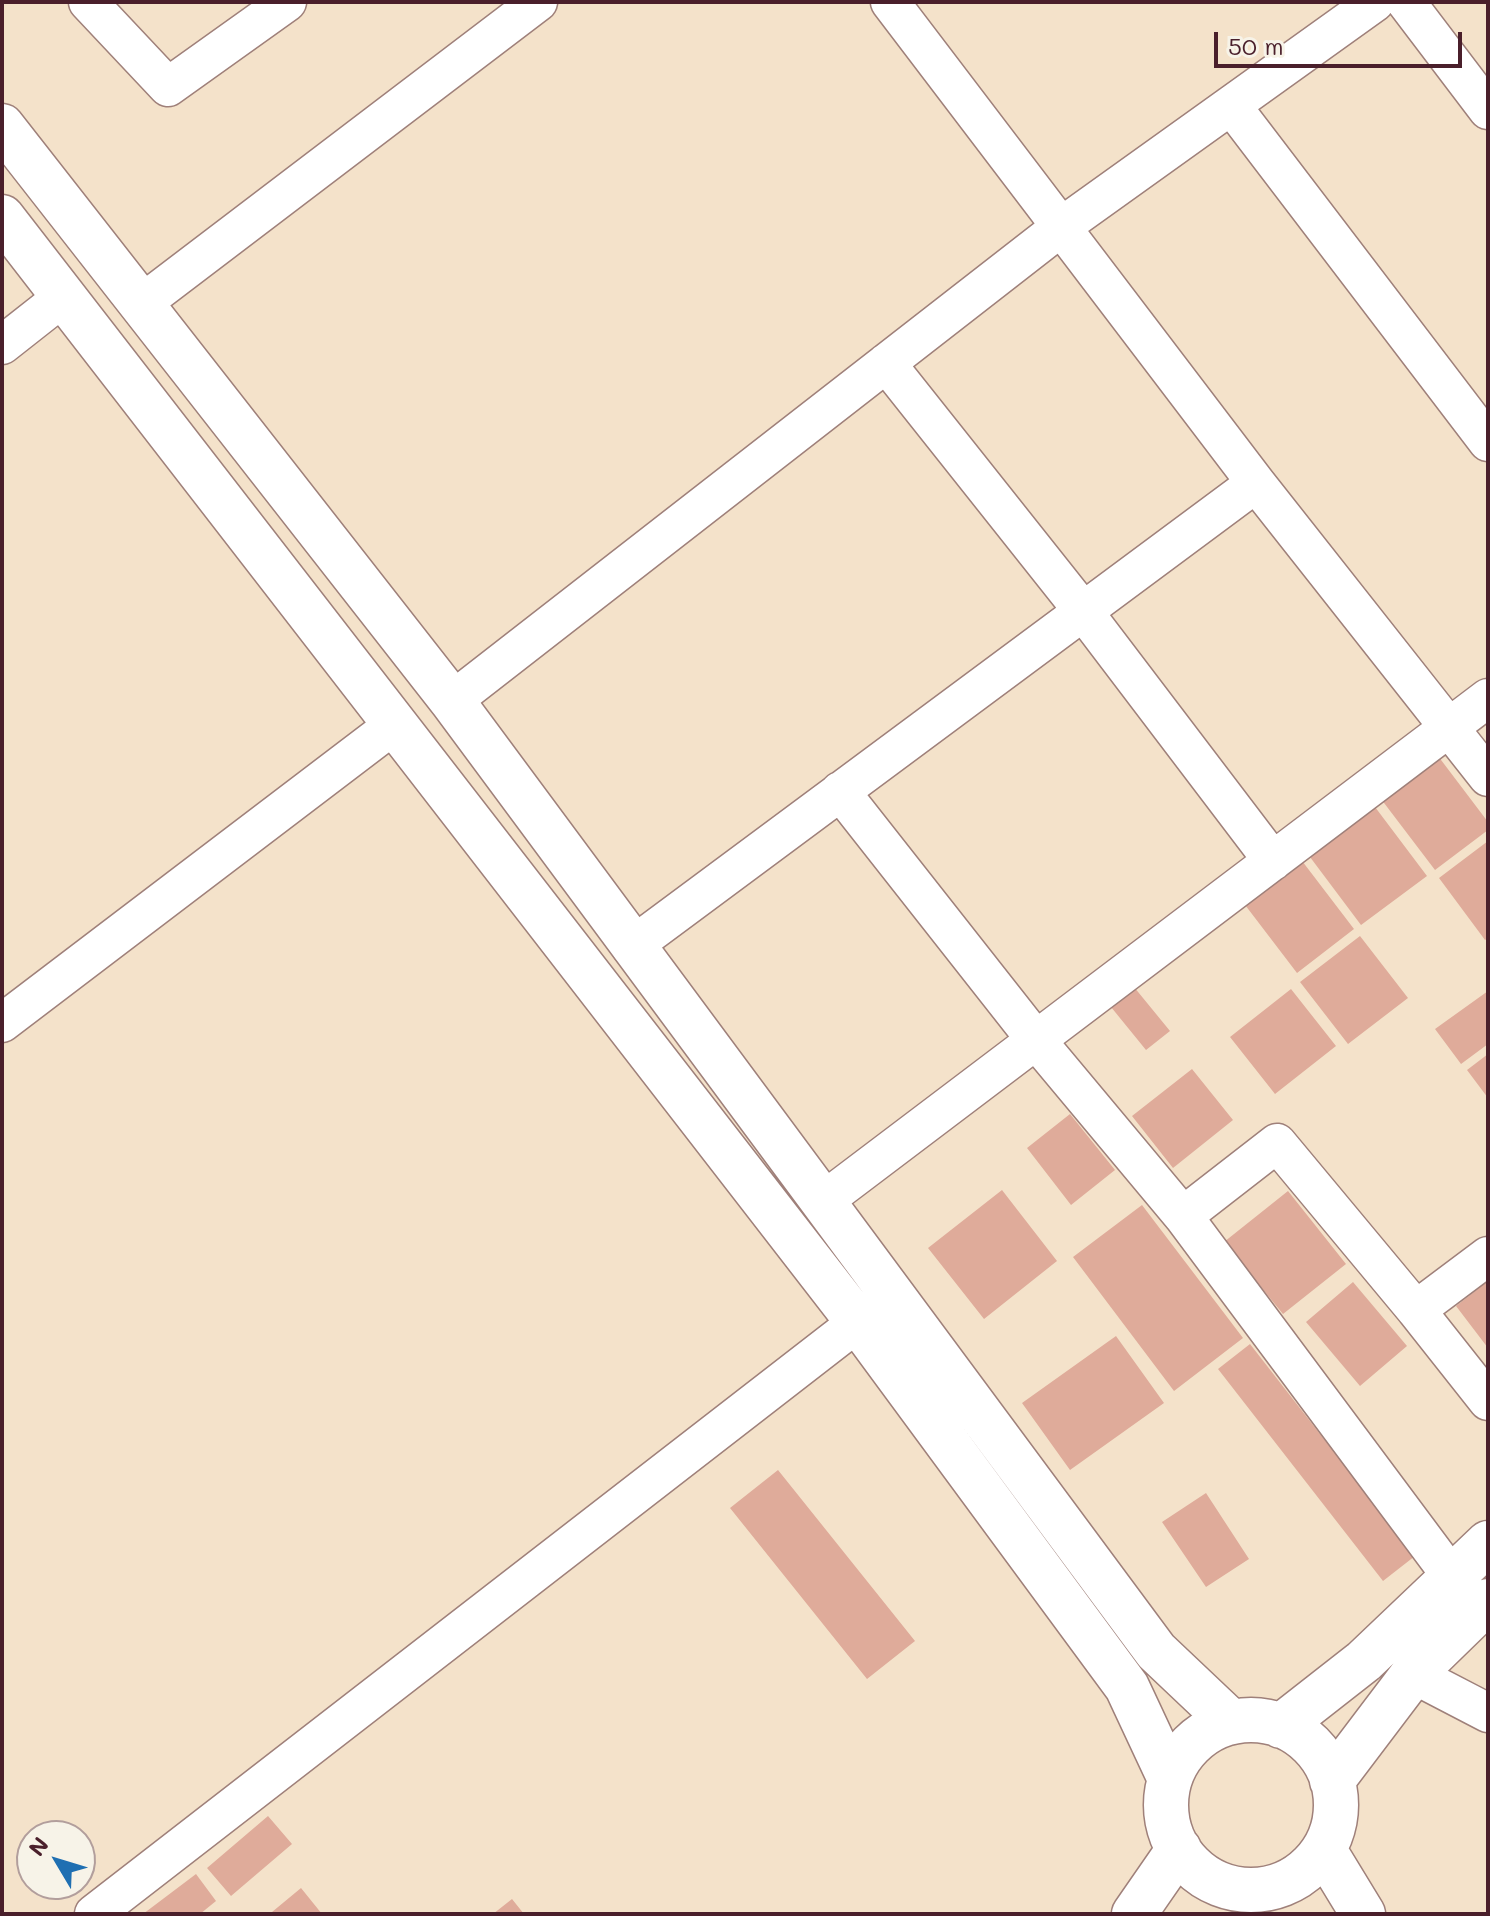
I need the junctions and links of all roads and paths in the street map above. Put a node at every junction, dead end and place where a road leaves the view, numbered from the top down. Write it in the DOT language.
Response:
graph roads {
  1 [pos="88,2"];
  2 [pos="287,2"];
  3 [pos="538,2"];
  4 [pos="890,2"];
  5 [pos="1375,2"];
  6 [pos="1406,2"];
  7 [pos="1231,105"];
  8 [pos="1488,110"];
  9 [pos="2,126"];
  10 [pos="2,217"];
  11 [pos="1061,227"];
  12 [pos="63,297"];
  13 [pos="141,304"];
  14 [pos="2,345"];
  15 [pos="886,363"];
  16 [pos="1488,442"];
  17 [pos="1256,483"];
  18 [pos="1083,611"];
  19 [pos="1488,698"];
  20 [pos="452,701"];
  21 [pos="395,724"];
  22 [pos="1449,728"];
  23 [pos="1488,777"];
  24 [pos="840,791"];
  25 [pos="1273,861"];
  26 [pos="631,947"];
  27 [pos="2,1023"];
  28 [pos="1036,1040"];
  29 [pos="822,1202"];
  30 [pos="1183,1216"];
  31 [pos="1488,1256"];
  32 [pos="1416,1310"];
  33 [pos="858,1322"];
  34 [pos="1488,1401"];
  35 [pos="1488,1543"];
  36 [pos="1452,1577"];
  37 [pos="1488,1601"];
  38 [pos="1413,1674"];
  39 [pos="1488,1713"];
  40 [pos="1231,1722"];
  41 [pos="1281,1726"];
  42 [pos="1170,1779"];
  43 [pos="1332,1781"];
  44 [pos="1179,1849"];
  45 [pos="1324,1850"];
  46 [pos="1208,1900"];
  47 [pos="1282,1901"];
  48 [pos="94,1914"];
  49 [pos="1134,1914"];
  50 [pos="1363,1914"];
  1 -- 2 [label="street"];
  3 -- 13 [label="street"];
  4 -- 11 [label="street"];
  5 -- 7 [label="street"];
  6 -- 8 [label="street"];
  7 -- 11 [label="street"];
  7 -- 16 [label="street"];
  9 -- 13 [label="main road"];
  10 -- 12 [label="main road"];
  11 -- 15 [label="street"];
  11 -- 17 [label="street"];
  12 -- 14 [label="street"];
  12 -- 21 [label="main road"];
  13 -- 20 [label="main road"];
  15 -- 18 [label="street"];
  15 -- 20 [label="street"];
  17 -- 18 [label="street"];
  17 -- 22 [label="street"];
  18 -- 24 [label="street"];
  18 -- 25 [label="street"];
  19 -- 22 [label="street"];
  20 -- 26 [label="main road"];
  21 -- 27 [label="street"];
  21 -- 33 [label="main road"];
  22 -- 23 [label="street"];
  22 -- 25 [label="street"];
  24 -- 26 [label="street"];
  24 -- 28 [label="street"];
  25 -- 28 [label="street"];
  26 -- 29 [label="main road"];
  28 -- 29 [label="street"];
  28 -- 30 [label="street"];
  29 -- 40 [label="main road"];
  30 -- 32 [label="street"];
  30 -- 36 [label="street"];
  31 -- 32 [label="street"];
  32 -- 34 [label="street"];
  33 -- 42 [label="main road"];
  33 -- 48 [label="street"];
  35 -- 36 [label="main road"];
  36 -- 41 [label="main road"];
  37 -- 38 [label="main road"];
  38 -- 39 [label="street"];
  38 -- 43 [label="main road"];
  40 -- 41 [label="main road"];
  40 -- 42 [label="main road"];
  41 -- 43 [label="main road"];
  42 -- 44 [label="main road"];
  43 -- 45 [label="main road"];
  44 -- 46 [label="main road"];
  44 -- 49 [label="main road"];
  45 -- 47 [label="main road"];
  45 -- 50 [label="main road"];
  46 -- 47 [label="main road"];
}
